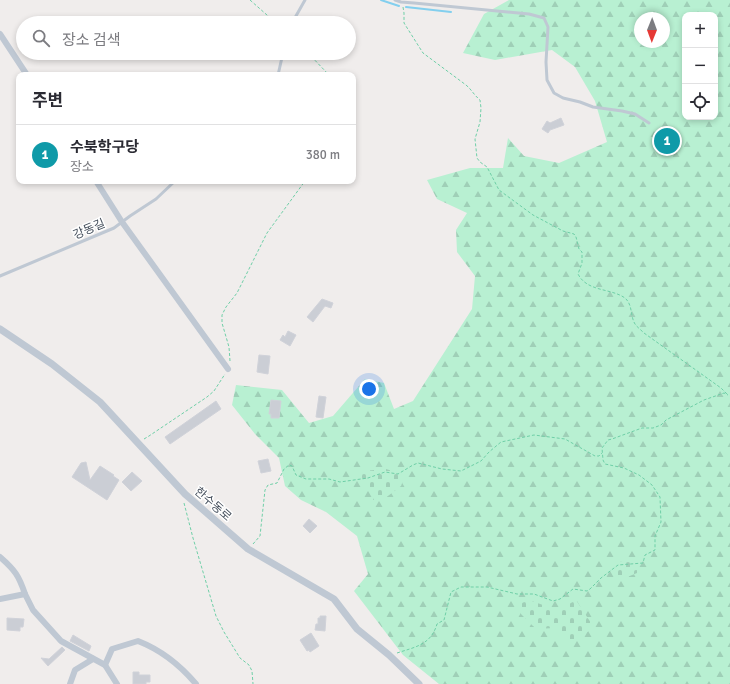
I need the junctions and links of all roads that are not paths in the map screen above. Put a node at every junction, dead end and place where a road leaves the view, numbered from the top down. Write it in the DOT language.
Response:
graph roads {
  1 [pos="305,0"];
  2 [pos="395,0"];
  3 [pos="296,16"];
  4 [pos="0,34"];
  5 [pos="16,58"];
  6 [pos="17,60"];
  7 [pos="281,60"];
  8 [pos="25,72"];
  9 [pos="279,72"];
  10 [pos="649,123"];
  11 [pos="98,184"];
  12 [pos="171,184"];
  13 [pos="122,222"];
  14 [pos="0,276"];
  15 [pos="0,329"];
  16 [pos="228,369"];
  17 [pos="0,557"];
  18 [pos="25,594"];
  19 [pos="0,599"];
  20 [pos="93,659"];
  21 [pos="105,665"];
  22 [pos="70,684"];
  23 [pos="117,684"];
  24 [pos="196,684"];
  25 [pos="419,684"];
  1 -- 3 [label="lane"];
  2 -- 10 [label="lane"];
  4 -- 5 [label="street"];
  6 -- 8 [label="street"];
  7 -- 9 [label="lane"];
  11 -- 13 [label="street"];
  12 -- 13 [label="lane, 강동길"];
  13 -- 14 [label="lane, 강동길"];
  13 -- 16 [label="street"];
  15 -- 25 [label="street, 한수동로"];
  17 -- 18 [label="street"];
  18 -- 19 [label="street"];
  18 -- 20 [label="street"];
  20 -- 21 [label="street"];
  20 -- 22 [label="street"];
  21 -- 23 [label="street"];
  21 -- 24 [label="street"];
}
